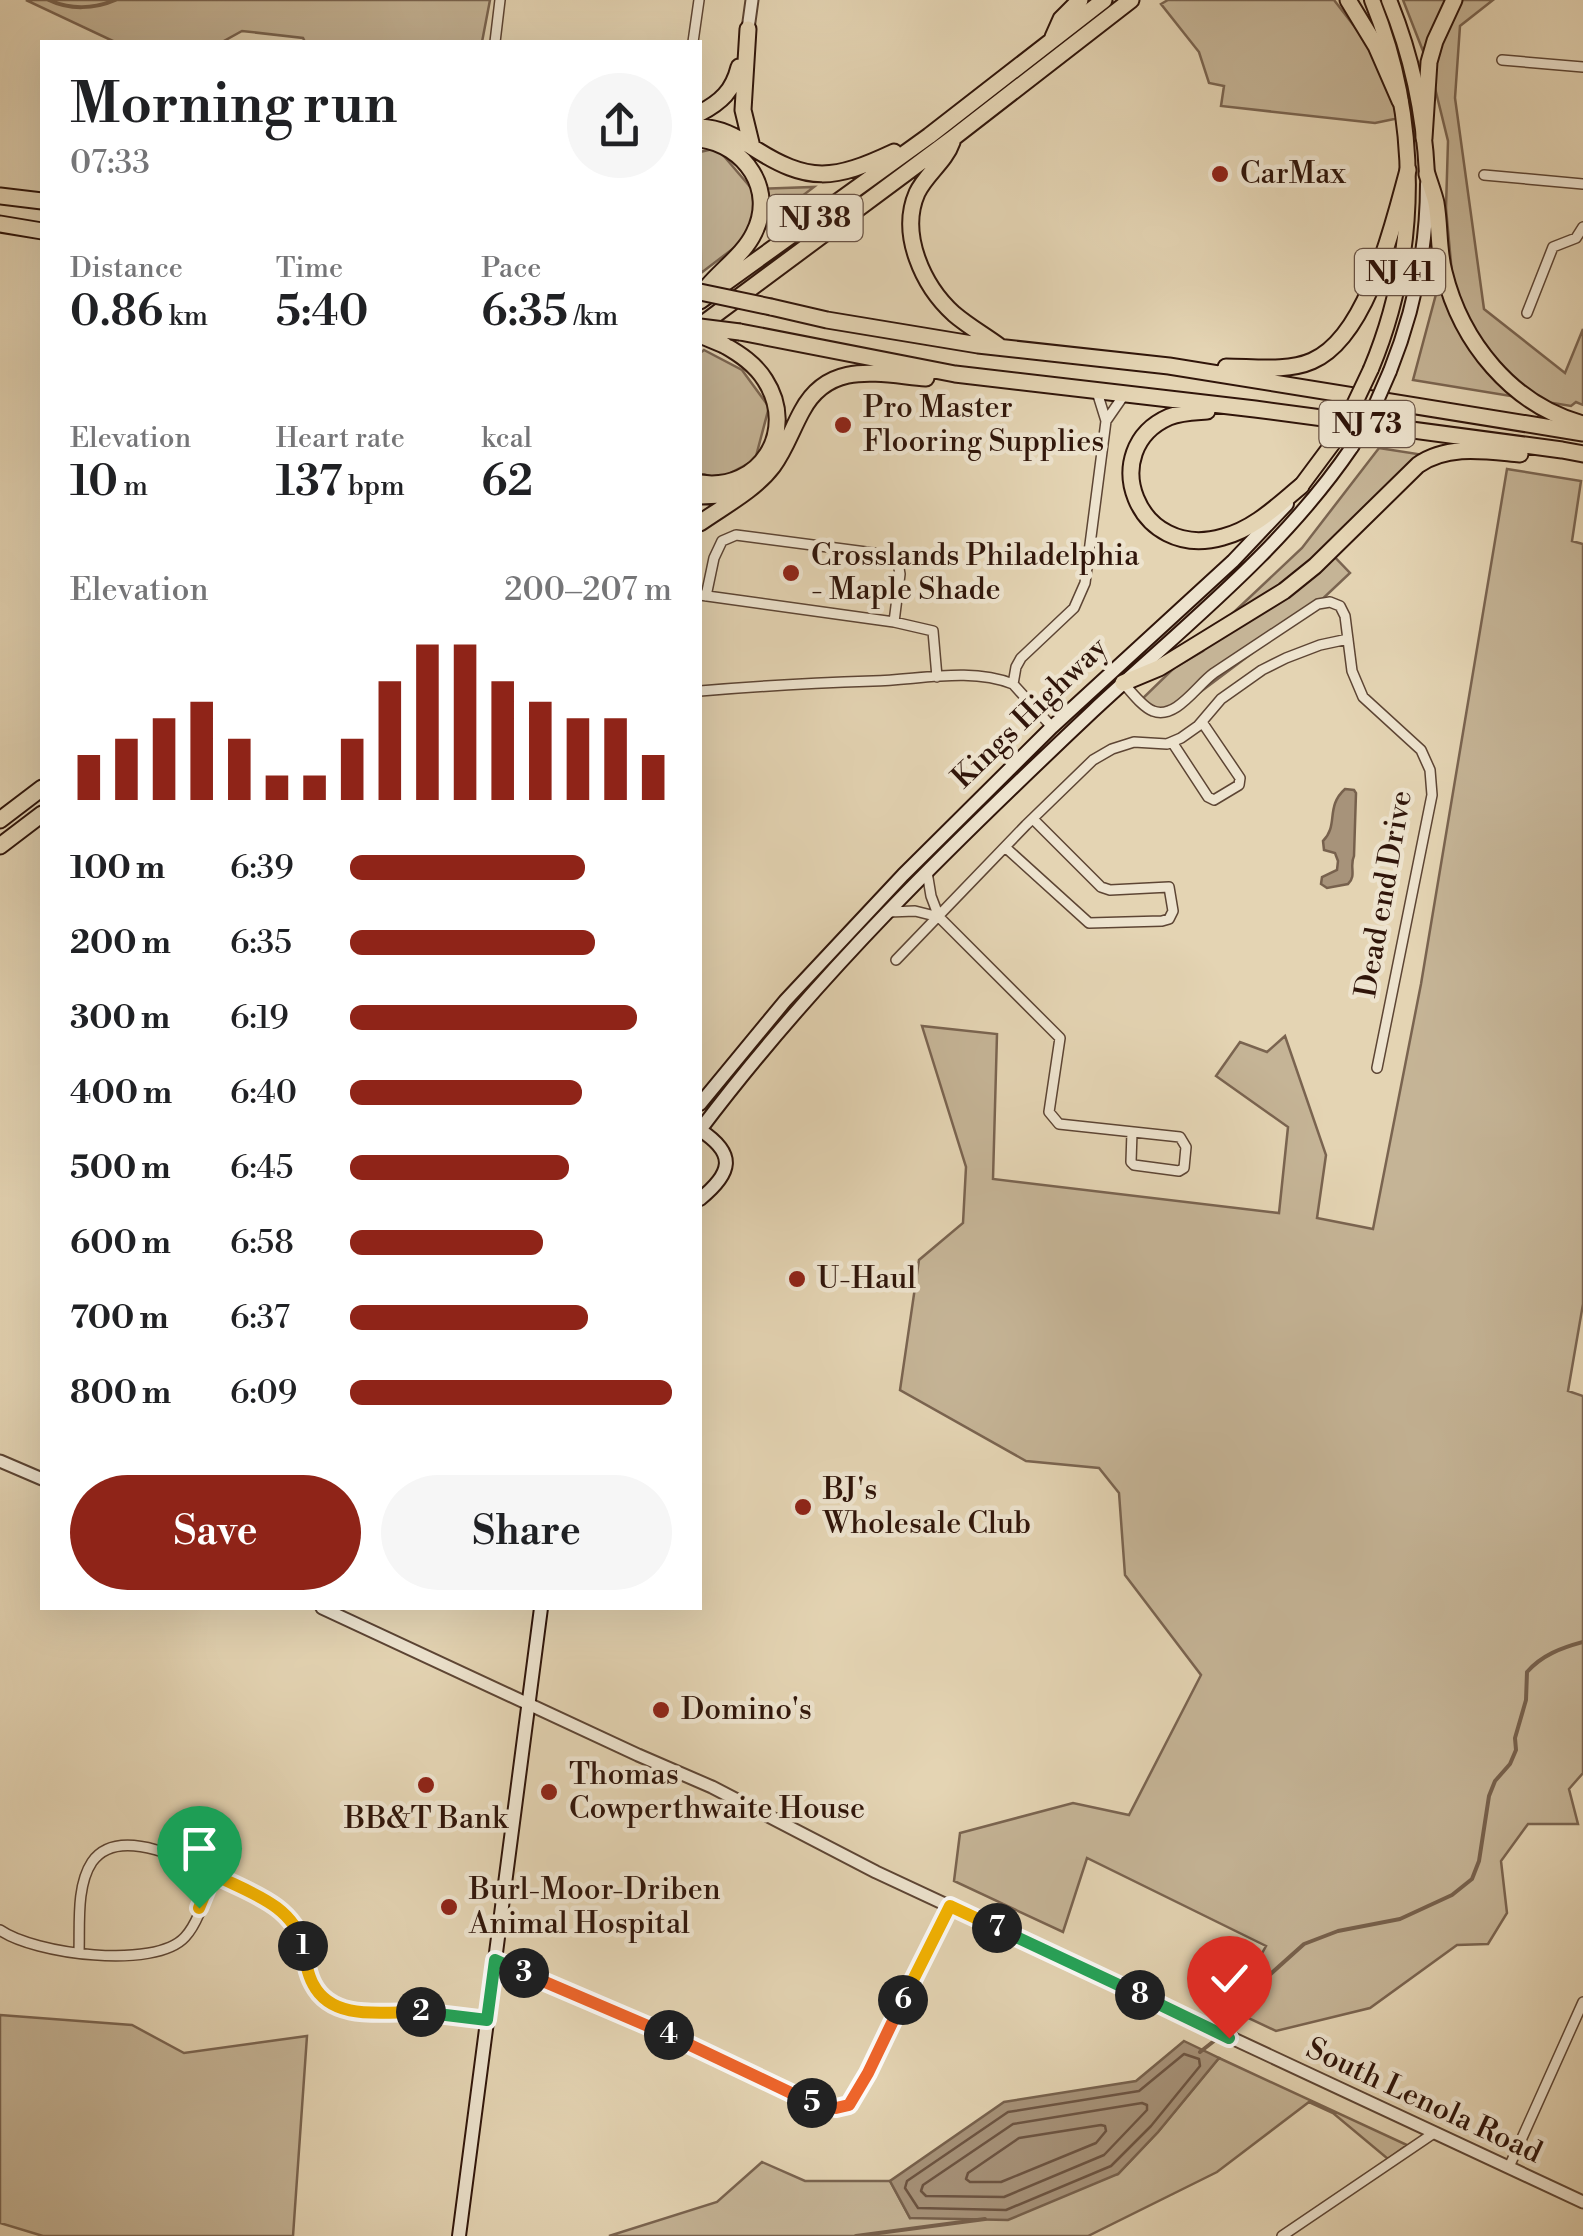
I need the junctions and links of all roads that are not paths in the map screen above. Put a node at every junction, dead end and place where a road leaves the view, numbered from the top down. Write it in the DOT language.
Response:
graph roads {
  1 [pos="500,0"];
  2 [pos="699,0"];
  3 [pos="752,0"];
  4 [pos="1080,0"];
  5 [pos="1104,0"];
  6 [pos="1131,0"];
  7 [pos="1348,0"];
  8 [pos="1372,0"];
  9 [pos="1390,0"];
  10 [pos="1454,0"];
  11 [pos="748,29"];
  12 [pos="495,40"];
  13 [pos="693,40"];
  14 [pos="1050,42"];
  15 [pos="1502,60"];
  16 [pos="1583,67"];
  17 [pos="1400,101"];
  18 [pos="702,112"];
  19 [pos="702,127"];
  20 [pos="930,136"];
  21 [pos="702,138"];
  22 [pos="953,138"];
  23 [pos="1424,138"];
  24 [pos="752,147"];
  25 [pos="1408,170"];
  26 [pos="1427,174"];
  27 [pos="1484,175"];
  28 [pos="1583,184"];
  29 [pos="0,196"];
  30 [pos="40,201"];
  31 [pos="0,224"];
  32 [pos="1583,227"];
  33 [pos="40,231"];
  34 [pos="702,292"];
  35 [pos="702,293"];
  36 [pos="702,295"];
  37 [pos="719,304"];
  38 [pos="1527,313"];
  39 [pos="702,325"];
  40 [pos="702,327"];
  41 [pos="702,334"];
  42 [pos="702,338"];
  43 [pos="1002,348"];
  44 [pos="1169,366"];
  45 [pos="955,374"];
  46 [pos="1098,392"];
  47 [pos="1124,395"];
  48 [pos="1255,409"];
  49 [pos="1106,421"];
  50 [pos="1583,424"];
  51 [pos="1583,433"];
  52 [pos="1583,456"];
  53 [pos="702,483"];
  54 [pos="1301,486"];
  55 [pos="746,490"];
  56 [pos="702,496"];
  57 [pos="702,522"];
  58 [pos="703,595"];
  59 [pos="894,622"];
  60 [pos="1348,639"];
  61 [pos="937,677"];
  62 [pos="1123,683"];
  63 [pos="1013,684"];
  64 [pos="702,691"];
  65 [pos="1202,722"];
  66 [pos="1052,727"];
  67 [pos="1172,742"];
  68 [pos="40,790"];
  69 [pos="40,816"];
  70 [pos="1033,818"];
  71 [pos="0,820"];
  72 [pos="0,846"];
  73 [pos="1005,847"];
  74 [pos="927,872"];
  75 [pos="889,912"];
  76 [pos="939,917"];
  77 [pos="896,960"];
  78 [pos="1377,1068"];
  79 [pos="702,1102"];
  80 [pos="702,1127"];
  81 [pos="702,1132"];
  82 [pos="1132,1132"];
  83 [pos="702,1197"];
  84 [pos="0,1460"];
  85 [pos="40,1478"];
  86 [pos="326,1610"];
  87 [pos="541,1610"];
  88 [pos="529,1704"];
  89 [pos="213,1874"];
  90 [pos="950,1906"];
  91 [pos="0,1930"];
  92 [pos="79,1952"];
  93 [pos="495,1960"];
  94 [pos="1583,2002"];
  95 [pos="487,2020"];
  96 [pos="1434,2133"];
  97 [pos="1508,2167"];
  98 [pos="1583,2202"];
  99 [pos="459,2236"];
  100 [pos="1282,2236"];
  1 -- 12 [label="street"];
  2 -- 13 [label="street"];
  3 -- 11 [label="street"];
  4 -- 14 [label="highway"];
  5 -- 14 [label="highway, NJ 38"];
  6 -- 22 [label="highway, NJ 38"];
  7 -- 17 [label="highway"];
  8 -- 17 [label="main road, Kings Highway / NJ 41"];
  9 -- 23 [label="main road, NJ 41"];
  10 -- 23 [label="highway"];
  11 -- 18 [label="highway"];
  11 -- 24 [label="highway"];
  14 -- 20 [label="highway, NJ 38"];
  15 -- 16 [label="street"];
  17 -- 25 [label="main road, Kings Highway / NJ 41"];
  19 -- 24 [label="highway"];
  20 -- 24 [label="highway"];
  20 -- 35 [label="highway, NJ 38"];
  21 -- 34 [label="highway"];
  22 -- 37 [label="highway, NJ 38"];
  22 -- 43 [label="highway"];
  23 -- 26 [label="main road, NJ 41"];
  25 -- 44 [label="highway"];
  25 -- 54 [label="main road, Kings Highway / NJ 41, bridge"];
  26 -- 50 [label="highway"];
  26 -- 62 [label="main road, Kings Highway / NJ 41, bridge"];
  27 -- 28 [label="street"];
  29 -- 30 [label="highway"];
  31 -- 33 [label="highway"];
  32 -- 38 [label="street"];
  36 -- 37 [label="highway, bridge"];
  37 -- 39 [label="highway, NJ 38"];
  37 -- 41 [label="highway"];
  37 -- 43 [label="highway, NJ 73, bridge"];
  40 -- 45 [label="highway, NJ 73, bridge"];
  42 -- 53 [label="highway, bridge"];
  43 -- 44 [label="highway, NJ 73"];
  44 -- 51 [label="highway, NJ 73"];
  45 -- 46 [label="highway, NJ 73"];
  45 -- 55 [label="highway"];
  46 -- 47 [label="highway, NJ 73"];
  46 -- 49 [label="street"];
  47 -- 48 [label="highway, NJ 73"];
  47 -- 49 [label="street"];
  48 -- 52 [label="highway, NJ 73"];
  48 -- 54 [label="highway"];
  49 -- 63 [label="street"];
  52 -- 62 [label="highway"];
  54 -- 66 [label="main road, Kings Highway / NJ 41"];
  55 -- 56 [label="highway"];
  55 -- 57 [label="highway"];
  58 -- 59 [label="street"];
  58 -- 59 [label="street"];
  59 -- 61 [label="street"];
  60 -- 62 [label="street, Dead end Drive"];
  60 -- 65 [label="street"];
  60 -- 78 [label="street, Dead end Drive"];
  61 -- 63 [label="street"];
  61 -- 64 [label="street"];
  62 -- 74 [label="main road, Kings Highway / NJ 41"];
  63 -- 66 [label="street"];
  65 -- 67 [label="street"];
  65 -- 67 [label="street"];
  66 -- 79 [label="main road, Kings Highway / NJ 41"];
  67 -- 70 [label="street"];
  68 -- 71 [label="highway"];
  69 -- 72 [label="highway"];
  70 -- 73 [label="street"];
  70 -- 73 [label="street"];
  73 -- 76 [label="street"];
  74 -- 75 [label="main road, Kings Highway / NJ 41"];
  74 -- 76 [label="street"];
  75 -- 76 [label="street"];
  75 -- 80 [label="main road, Kings Highway / NJ 41"];
  76 -- 77 [label="street"];
  76 -- 82 [label="street"];
  81 -- 83 [label="main road"];
  82 -- 82 [label="street"];
  84 -- 85 [label="street"];
  86 -- 88 [label="street, South Lenola Road"];
  87 -- 88 [label="main road"];
  88 -- 90 [label="street, South Lenola Road"];
  88 -- 93 [label="main road"];
  89 -- 92 [label="street"];
  89 -- 92 [label="street"];
  89 -- 95 [label="street"];
  90 -- 93 [label="street"];
  90 -- 96 [label="street, South Lenola Road"];
  91 -- 92 [label="street"];
  93 -- 95 [label="main road"];
  94 -- 97 [label="street"];
  95 -- 99 [label="main road"];
  96 -- 97 [label="street, South Lenola Road"];
  96 -- 100 [label="street"];
  97 -- 98 [label="street, South Lenola Road"];
}
